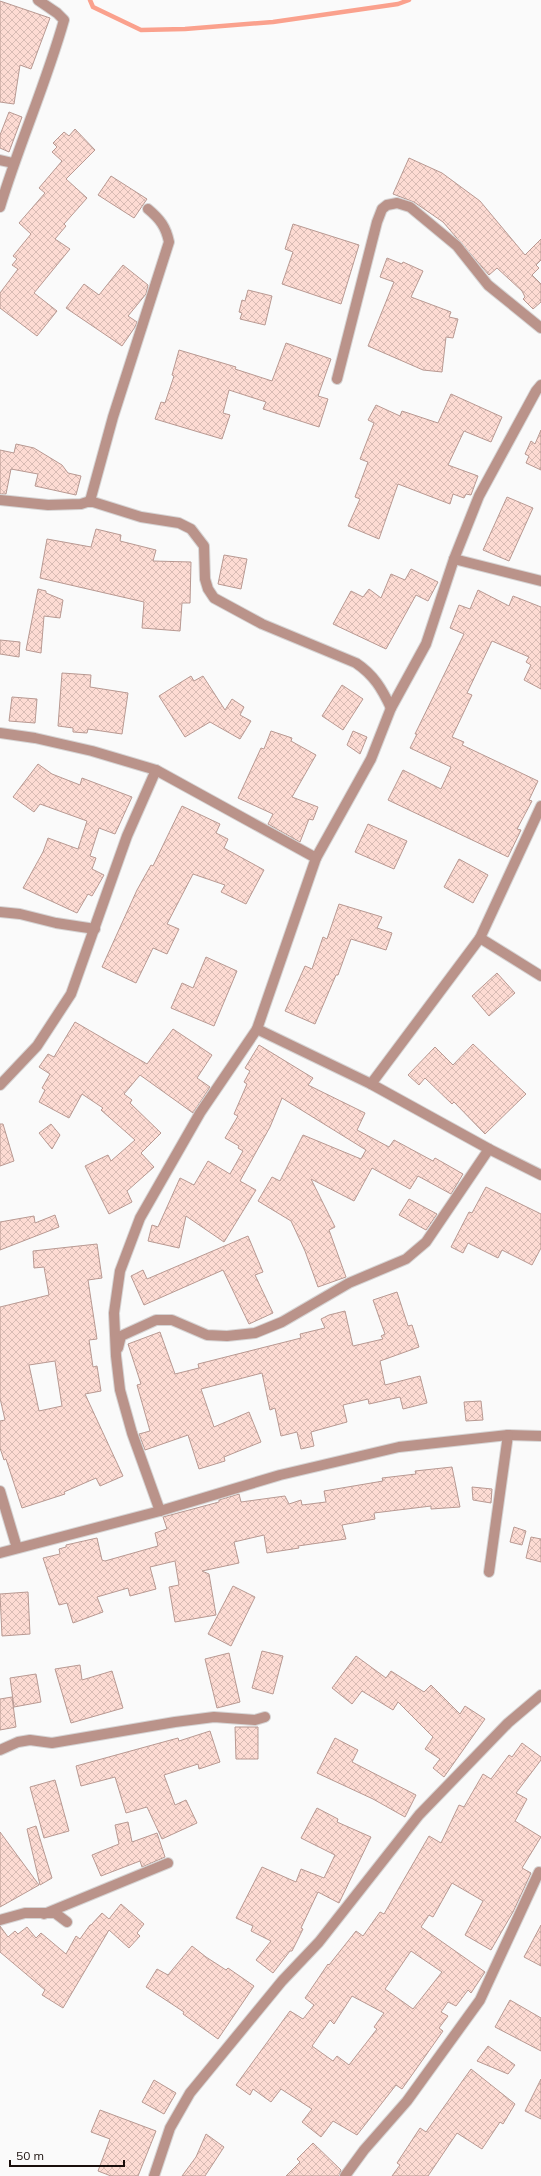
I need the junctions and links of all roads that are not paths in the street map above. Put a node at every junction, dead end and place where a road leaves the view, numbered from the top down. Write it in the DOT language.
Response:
graph roads {
  1 [pos="38,0"];
  2 [pos="0,160"];
  3 [pos="13,163"];
  4 [pos="0,207"];
  5 [pos="148,209"];
  6 [pos="541,328"];
  7 [pos="337,380"];
  8 [pos="541,385"];
  9 [pos="0,500"];
  10 [pos="90,501"];
  11 [pos="454,559"];
  12 [pos="541,580"];
  13 [pos="391,708"];
  14 [pos="0,733"];
  15 [pos="156,770"];
  16 [pos="541,806"];
  17 [pos="316,858"];
  18 [pos="0,912"];
  19 [pos="95,929"];
  20 [pos="480,938"];
  21 [pos="541,976"];
  22 [pos="257,1029"];
  23 [pos="371,1084"];
  24 [pos="0,1086"];
  25 [pos="489,1149"];
  26 [pos="541,1175"];
  27 [pos="116,1356"];
  28 [pos="508,1435"];
  29 [pos="541,1436"];
  30 [pos="0,1491"];
  31 [pos="160,1511"];
  32 [pos="17,1548"];
  33 [pos="0,1553"];
  34 [pos="489,1572"];
  35 [pos="541,1695"];
  36 [pos="265,1717"];
  37 [pos="0,1750"];
  38 [pos="168,1864"];
  39 [pos="539,1872"];
  40 [pos="44,1914"];
  41 [pos="0,1920"];
  42 [pos="67,1922"];
  43 [pos="154,2176"];
  44 [pos="345,2176"];
  1 -- 3 [label="street"];
  2 -- 3 [label="street"];
  3 -- 4 [label="street"];
  5 -- 10 [label="street"];
  6 -- 7 [label="street"];
  8 -- 11 [label="street"];
  9 -- 10 [label="street"];
  10 -- 13 [label="street"];
  11 -- 12 [label="street"];
  11 -- 13 [label="street"];
  13 -- 17 [label="street"];
  14 -- 15 [label="street"];
  15 -- 17 [label="street"];
  15 -- 19 [label="street"];
  16 -- 20 [label="street"];
  17 -- 22 [label="street"];
  18 -- 19 [label="street"];
  19 -- 24 [label="street"];
  20 -- 21 [label="street"];
  20 -- 23 [label="street"];
  22 -- 23 [label="street"];
  22 -- 27 [label="street"];
  23 -- 25 [label="street"];
  25 -- 26 [label="street"];
  25 -- 27 [label="street"];
  27 -- 31 [label="street"];
  28 -- 29 [label="street"];
  28 -- 31 [label="street"];
  28 -- 34 [label="street"];
  30 -- 32 [label="street"];
  31 -- 32 [label="street"];
  32 -- 33 [label="street"];
  35 -- 43 [label="street"];
  36 -- 37 [label="street"];
  38 -- 40 [label="street"];
  39 -- 44 [label="street"];
  40 -- 41 [label="street"];
  40 -- 42 [label="street"];
}
